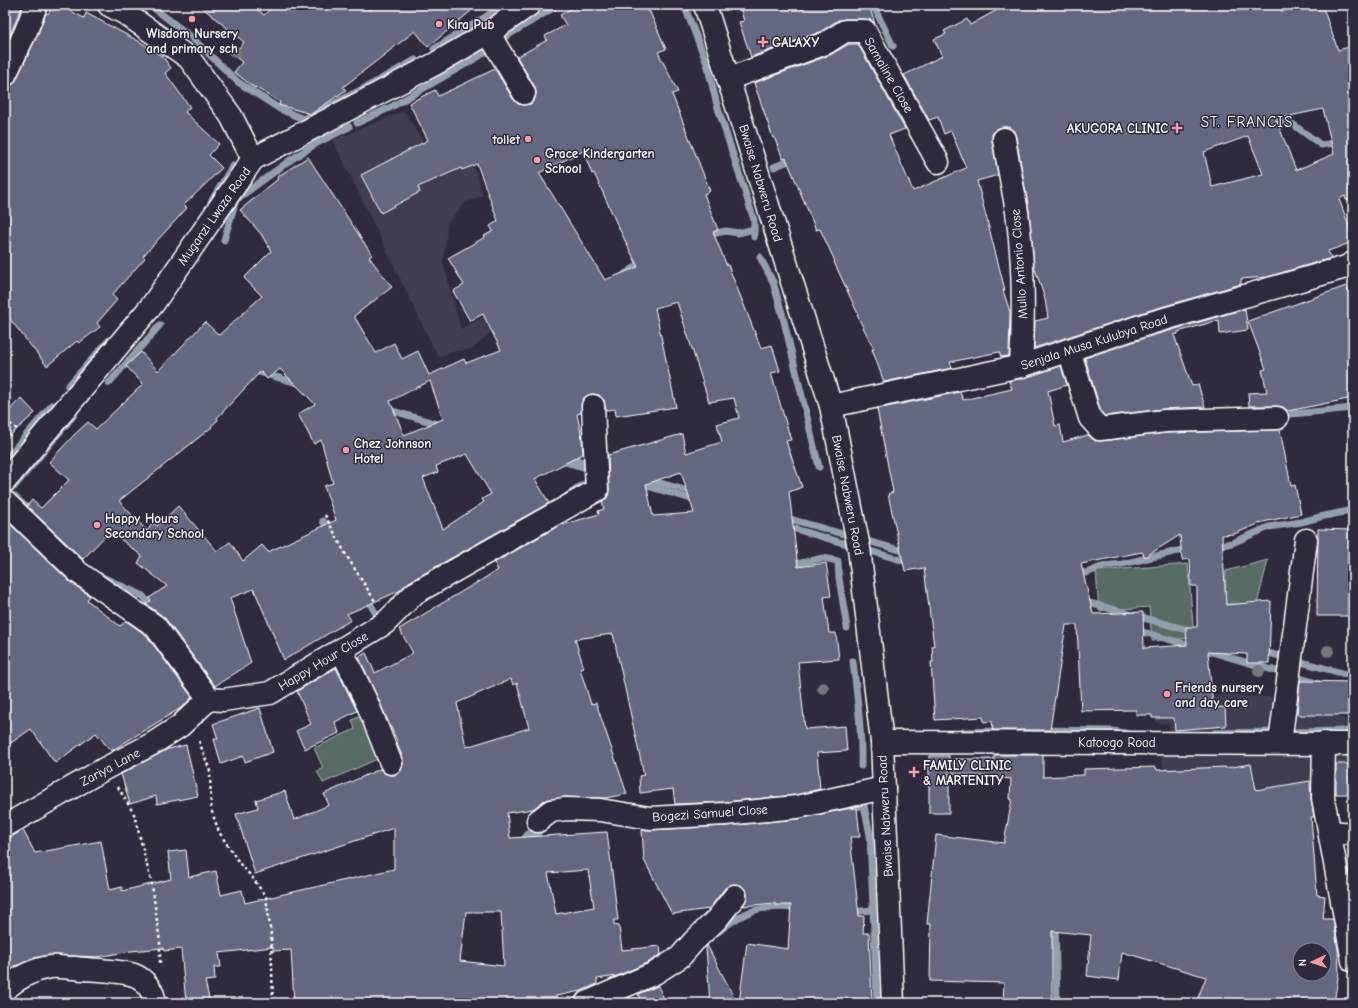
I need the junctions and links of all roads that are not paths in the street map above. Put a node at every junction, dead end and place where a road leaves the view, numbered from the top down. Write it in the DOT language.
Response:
graph roads {
  1 [pos="36,5"];
  2 [pos="109,5"];
  3 [pos="704,5"];
  4 [pos="527,6"];
  5 [pos="490,32"];
  6 [pos="5,75"];
  7 [pos="728,79"];
  8 [pos="524,93"];
  9 [pos="1004,140"];
  10 [pos="253,159"];
  11 [pos="938,162"];
  12 [pos="1353,263"];
  13 [pos="1069,350"];
  14 [pos="1021,366"];
  15 [pos="593,406"];
  16 [pos="831,406"];
  17 [pos="1277,418"];
  18 [pos="5,481"];
  19 [pos="5,502"];
  20 [pos="1306,540"];
  21 [pos="342,651"];
  22 [pos="209,699"];
  23 [pos="882,742"];
  24 [pos="1280,743"];
  25 [pos="1324,743"];
  26 [pos="1353,744"];
  27 [pos="391,764"];
  28 [pos="884,788"];
  29 [pos="538,821"];
  30 [pos="5,826"];
  31 [pos="1330,832"];
  32 [pos="1353,834"];
  33 [pos="735,896"];
  34 [pos="1353,961"];
  35 [pos="5,989"];
  36 [pos="155,1003"];
  37 [pos="586,1003"];
  38 [pos="893,1003"];
  1 -- 6 [label="street"];
  2 -- 10 [label="street"];
  3 -- 7 [label="street, Bwaise Nabweru Road"];
  4 -- 5 [label="street, Muganzi Lwaza Road"];
  5 -- 8 [label="street"];
  5 -- 10 [label="street, Muganzi Lwaza Road"];
  7 -- 11 [label="street, Samaline Close"];
  7 -- 16 [label="street, Bwaise Nabweru Road"];
  9 -- 14 [label="street, Mullo Antonio Close"];
  10 -- 18 [label="street, Muganzi Lwaza Road"];
  12 -- 13 [label="street, Senjala Musa Kulubya Road"];
  13 -- 14 [label="street, Senjala Musa Kulubya Road"];
  13 -- 17 [label="street"];
  14 -- 16 [label="street, Senjala Musa Kulubya Road"];
  15 -- 21 [label="street, Happy Hour Close"];
  16 -- 23 [label="street, Bwaise Nabweru Road"];
  19 -- 22 [label="street"];
  20 -- 24 [label="street"];
  21 -- 22 [label="street, Happy Hour Close"];
  21 -- 27 [label="street"];
  22 -- 30 [label="street, Zariya Lane"];
  23 -- 24 [label="street, Katoogo Road"];
  23 -- 28 [label="street, Bwaise Nabweru Road"];
  24 -- 25 [label="street, Katoogo Road"];
  25 -- 26 [label="street, Katoogo Road"];
  25 -- 31 [label="street"];
  28 -- 29 [label="street, Bogezi Samuel Close"];
  28 -- 38 [label="street, Bwaise Nabweru Road"];
  31 -- 32 [label="street"];
  31 -- 34 [label="street"];
  33 -- 37 [label="street"];
  35 -- 36 [label="street"];
}
